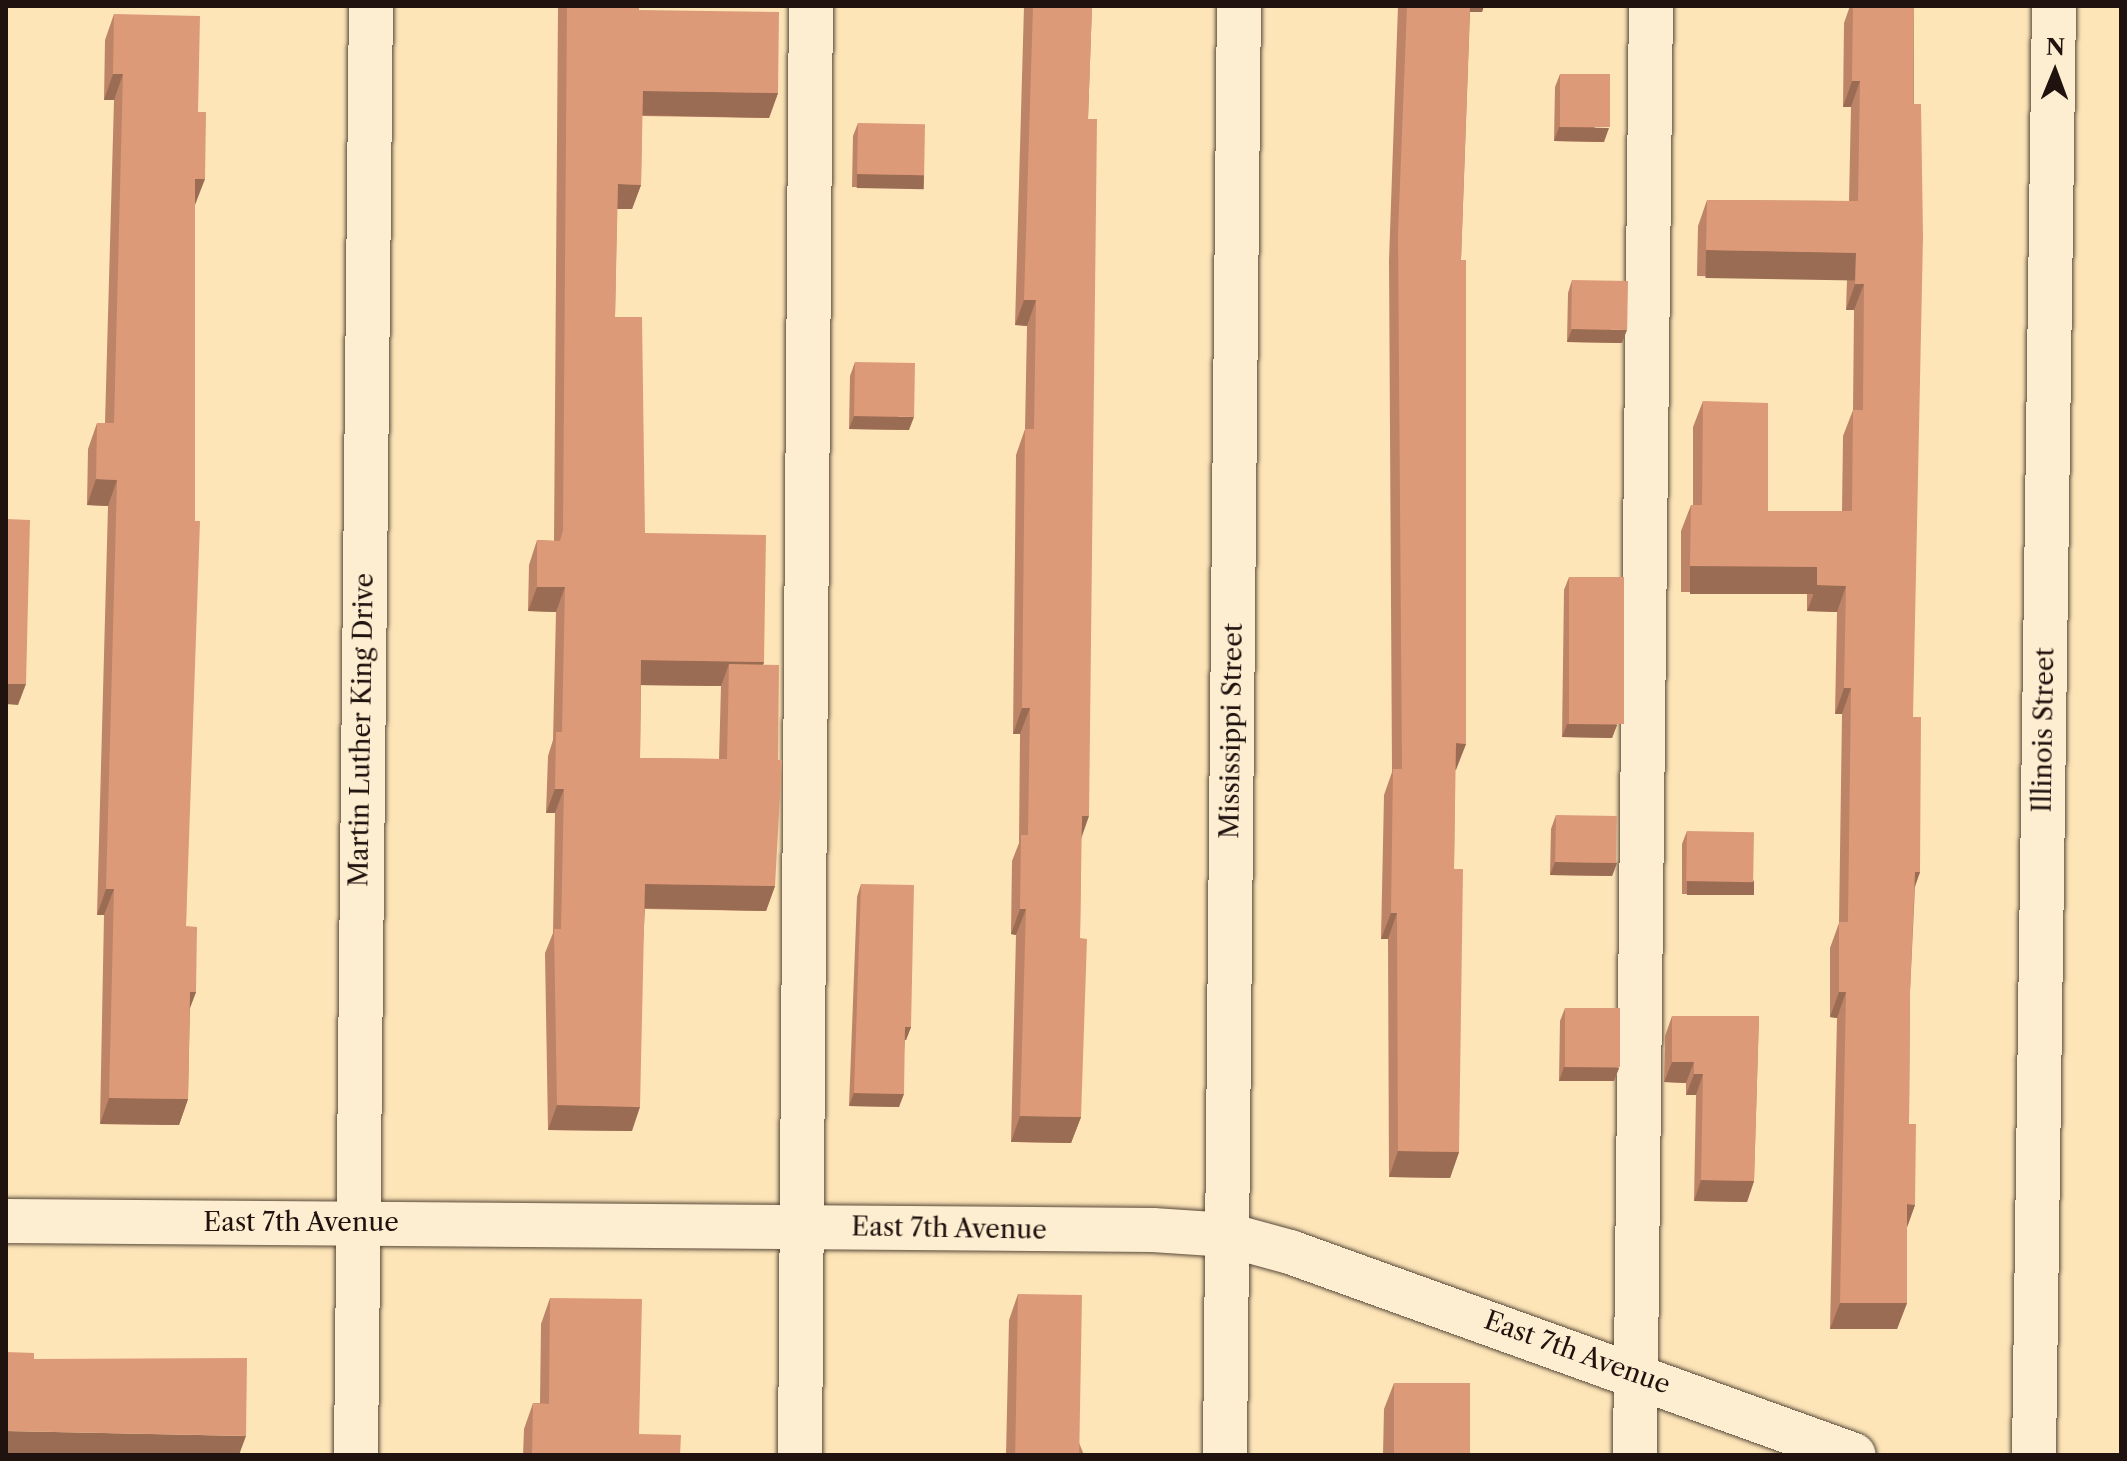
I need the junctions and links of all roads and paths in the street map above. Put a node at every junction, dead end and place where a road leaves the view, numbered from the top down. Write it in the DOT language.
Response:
graph roads {
  1 [pos="371,6"];
  2 [pos="811,6"];
  3 [pos="1239,6"];
  4 [pos="1651,6"];
  5 [pos="2054,6"];
  6 [pos="6,1221"];
  7 [pos="355,1223"];
  8 [pos="803,1227"];
  9 [pos="1228,1235"];
  10 [pos="1636,1373"];
  11 [pos="356,1455"];
  12 [pos="800,1455"];
  13 [pos="1225,1455"];
  14 [pos="1635,1455"];
  15 [pos="1854,1455"];
  16 [pos="2034,1455"];
  1 -- 7 [label="street, Martin Luther King Drive"];
  2 -- 8 [label="street"];
  3 -- 9 [label="street, Mississippi Street"];
  4 -- 10 [label="street"];
  5 -- 16 [label="street, Illinois Street"];
  6 -- 7 [label="street, East 7th Avenue"];
  7 -- 8 [label="street, East 7th Avenue"];
  7 -- 11 [label="street, Martin Luther King Drive"];
  8 -- 9 [label="street, East 7th Avenue"];
  8 -- 12 [label="street"];
  9 -- 10 [label="street, East 7th Avenue"];
  9 -- 13 [label="street, Mississippi Street"];
  10 -- 14 [label="street"];
  10 -- 15 [label="street, East 7th Avenue"];
}
